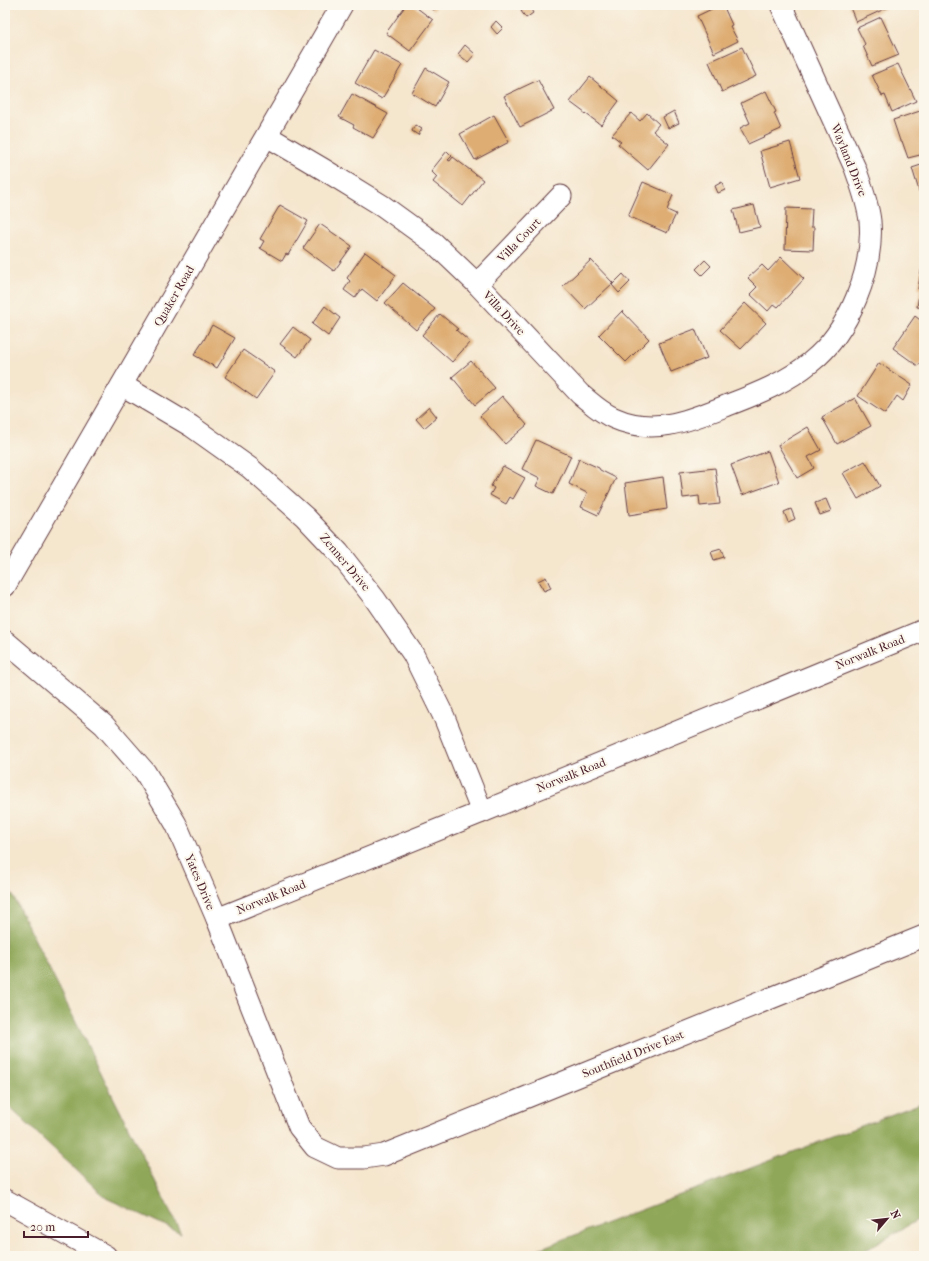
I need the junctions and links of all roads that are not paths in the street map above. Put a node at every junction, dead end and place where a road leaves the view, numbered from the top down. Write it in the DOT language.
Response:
graph roads {
  1 [pos="342,5"];
  2 [pos="781,5"];
  3 [pos="267,136"];
  4 [pos="561,196"];
  5 [pos="477,284"];
  6 [pos="122,385"];
  7 [pos="753,396"];
  8 [pos="5,586"];
  9 [pos="924,630"];
  10 [pos="5,641"];
  11 [pos="482,812"];
  12 [pos="217,919"];
  13 [pos="924,936"];
  14 [pos="338,1158"];
  15 [pos="5,1200"];
  16 [pos="106,1256"];
  1 -- 3 [label="street, Quaker Road"];
  2 -- 7 [label="street, Wayland Drive"];
  3 -- 5 [label="street, Villa Drive"];
  3 -- 6 [label="street, Quaker Road"];
  4 -- 5 [label="street, Villa Court"];
  5 -- 7 [label="street, Villa Drive"];
  6 -- 8 [label="street, Quaker Road"];
  6 -- 11 [label="street, Zenner Drive"];
  9 -- 11 [label="street, Norwalk Road"];
  10 -- 12 [label="street, Yates Drive"];
  11 -- 12 [label="street, Norwalk Road"];
  12 -- 14 [label="street, Yates Drive"];
  13 -- 14 [label="street, Southfield Drive East"];
  15 -- 16 [label="street"];
}
